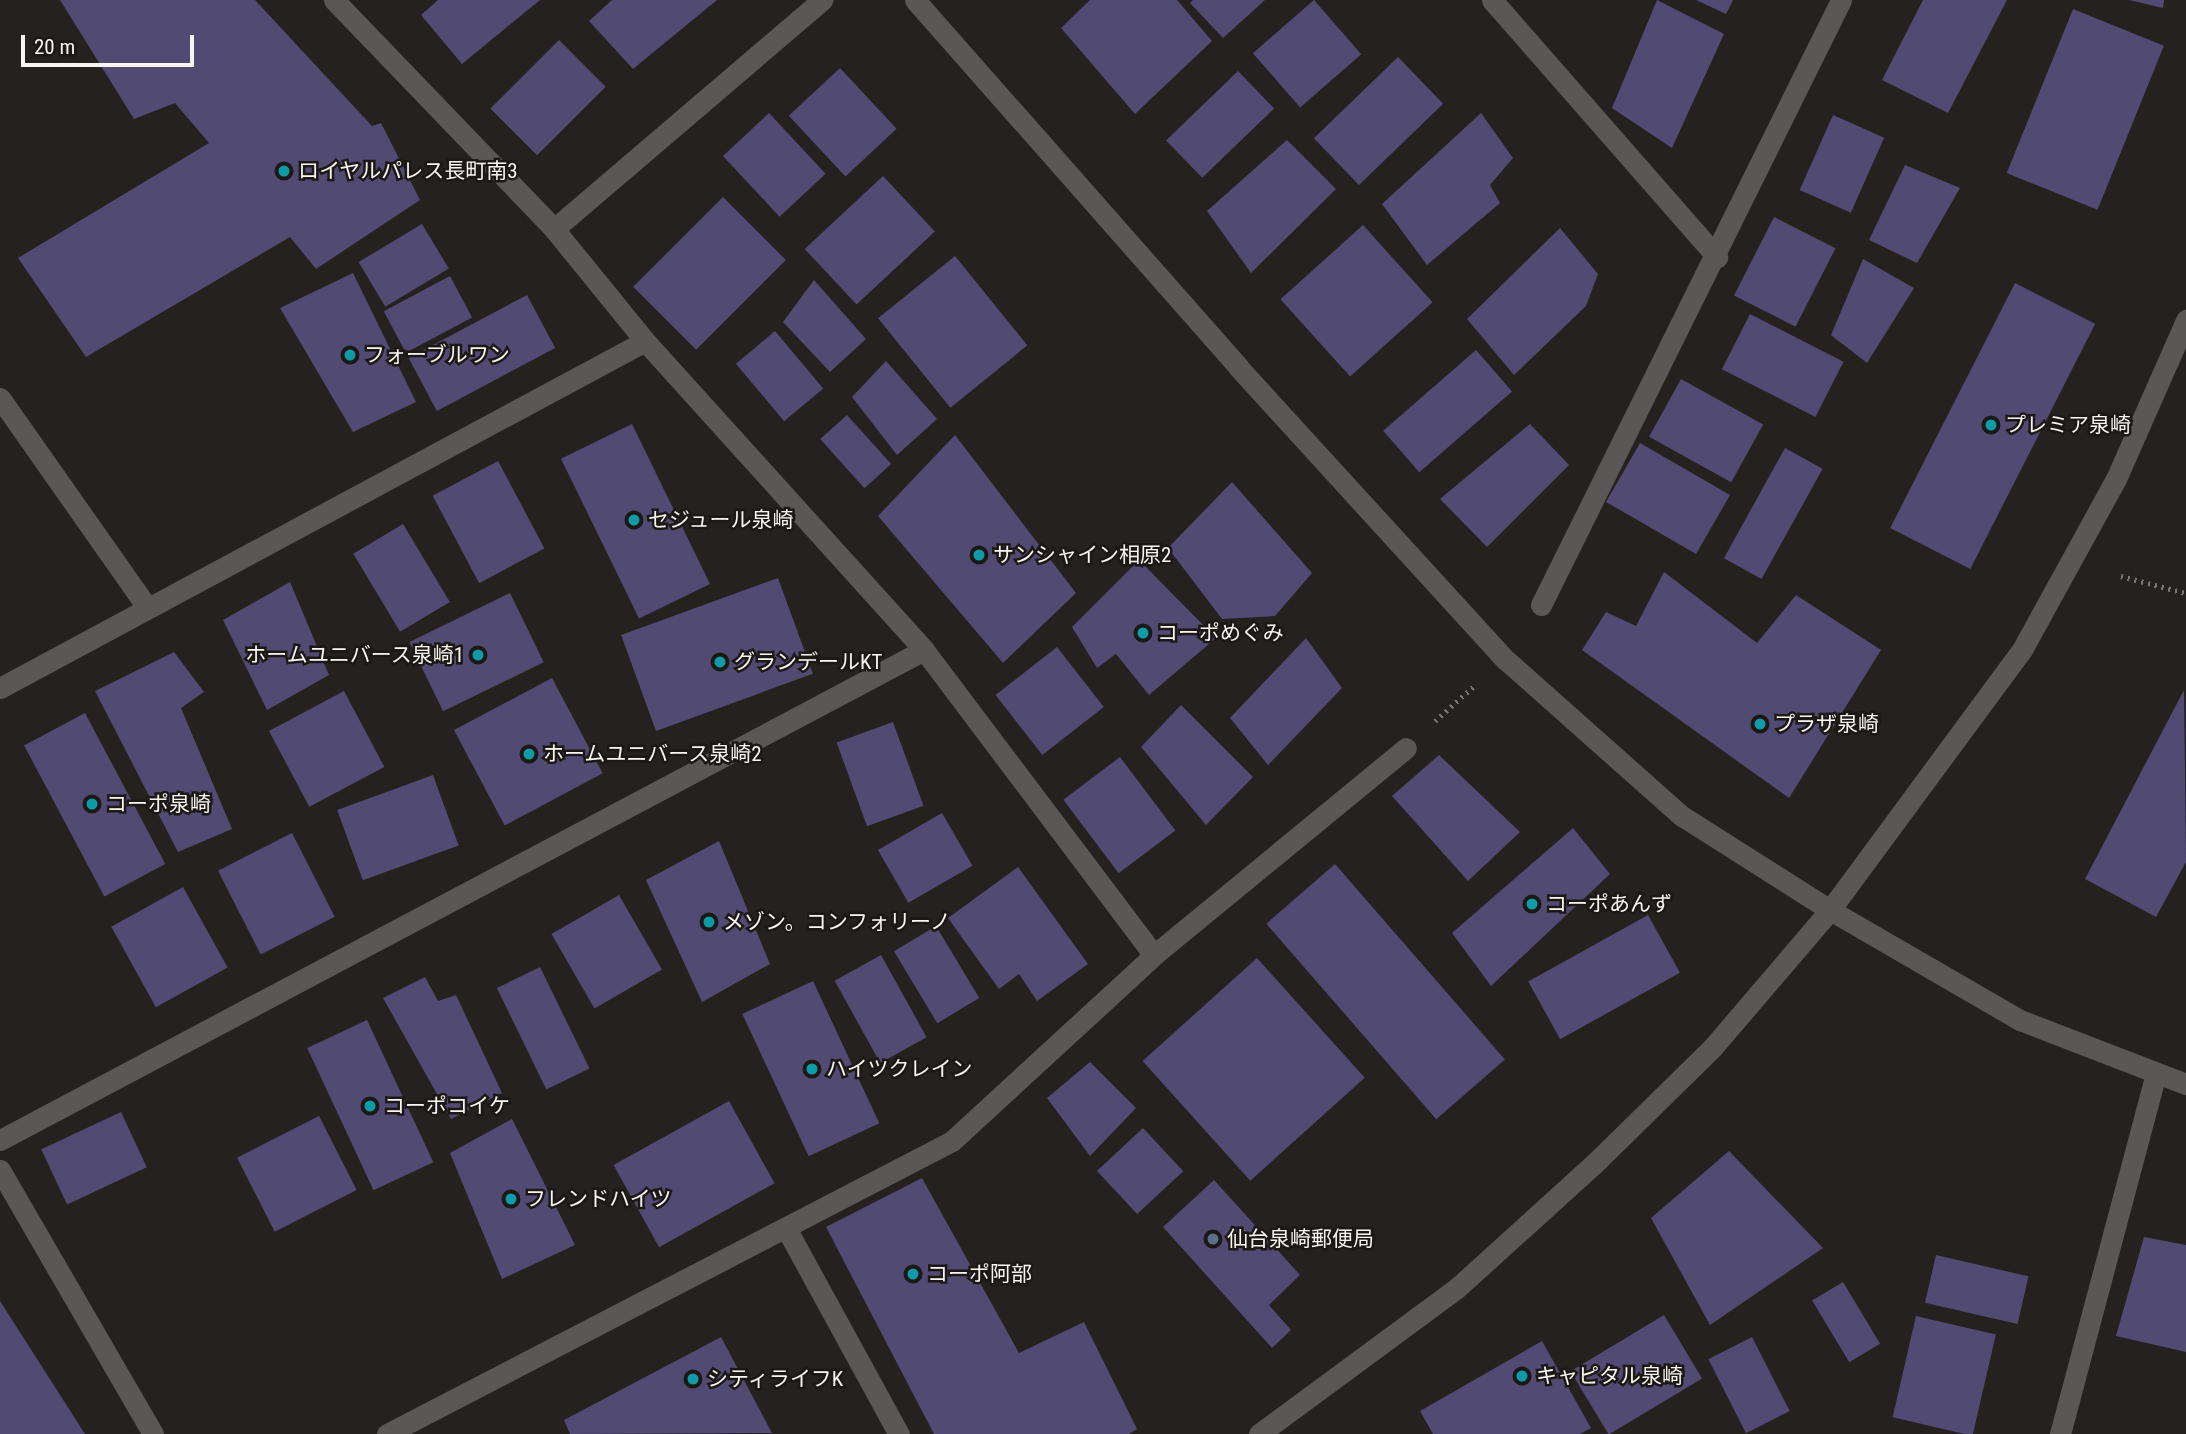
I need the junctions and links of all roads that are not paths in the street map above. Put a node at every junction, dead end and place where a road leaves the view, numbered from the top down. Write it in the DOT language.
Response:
graph roads {
  1 [pos="334,0"];
  2 [pos="822,0"];
  3 [pos="915,0"];
  4 [pos="1492,0"];
  5 [pos="1841,0"];
  6 [pos="554,229"];
  7 [pos="1717,257"];
  8 [pos="2186,320"];
  9 [pos="645,341"];
  10 [pos="0,398"];
  11 [pos="1541,605"];
  12 [pos="147,607"];
  13 [pos="924,650"];
  14 [pos="0,688"];
  15 [pos="1406,748"];
  16 [pos="1830,910"];
  17 [pos="1154,955"];
  18 [pos="2155,1076"];
  19 [pos="2186,1084"];
  20 [pos="0,1140"];
  21 [pos="0,1170"];
  22 [pos="786,1228"];
  23 [pos="153,1434"];
  24 [pos="387,1434"];
  25 [pos="899,1434"];
  26 [pos="1259,1434"];
  27 [pos="2060,1434"];
  1 -- 6 [label="street"];
  2 -- 6 [label="street"];
  3 -- 16 [label="street"];
  4 -- 7 [label="street"];
  5 -- 7 [label="street"];
  6 -- 9 [label="street"];
  7 -- 11 [label="street"];
  8 -- 16 [label="street"];
  9 -- 12 [label="street"];
  9 -- 13 [label="street"];
  10 -- 12 [label="street"];
  12 -- 14 [label="street"];
  13 -- 17 [label="street"];
  13 -- 20 [label="street"];
  15 -- 17 [label="street"];
  16 -- 18 [label="street"];
  16 -- 26 [label="street"];
  17 -- 22 [label="street"];
  18 -- 19 [label="street"];
  18 -- 27 [label="street"];
  21 -- 23 [label="street"];
  22 -- 24 [label="street"];
  22 -- 25 [label="street"];
}
